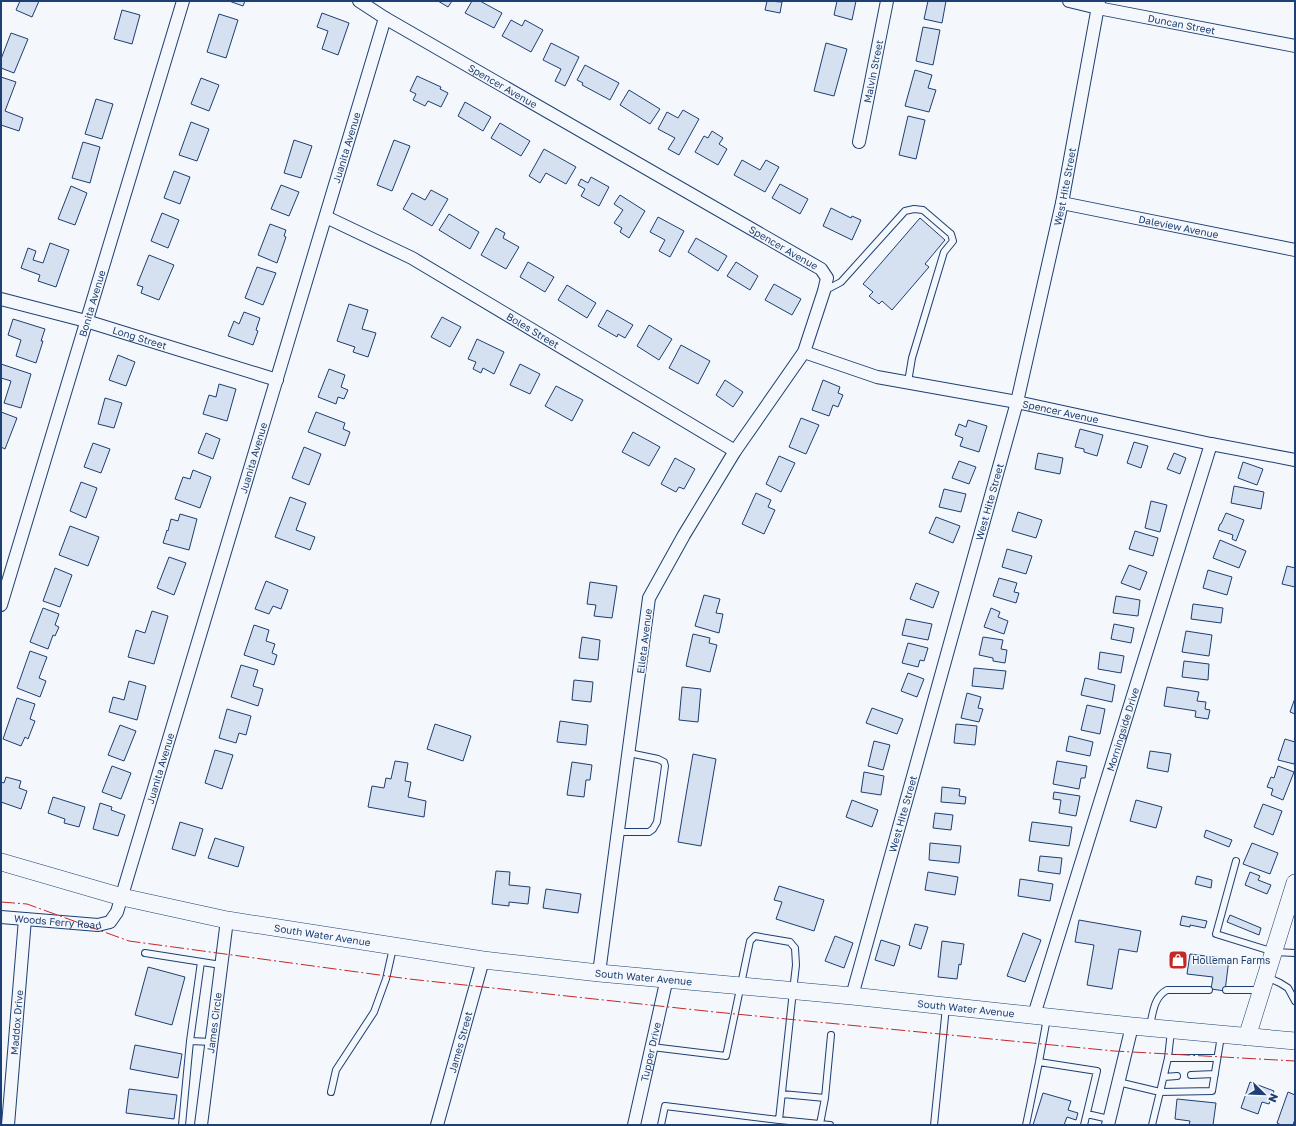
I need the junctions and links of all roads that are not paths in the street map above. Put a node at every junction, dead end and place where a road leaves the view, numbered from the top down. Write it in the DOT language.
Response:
graph roads {
  1 [pos="183,1"];
  2 [pos="359,1"];
  3 [pos="887,1"];
  4 [pos="1069,1"];
  5 [pos="1099,4"];
  6 [pos="385,18"];
  7 [pos="1295,46"];
  8 [pos="859,142"];
  9 [pos="1062,203"];
  10 [pos="326,217"];
  11 [pos="1295,250"];
  12 [pos="824,291"];
  13 [pos="1,299"];
  14 [pos="86,321"];
  15 [pos="804,352"];
  16 [pos="277,380"];
  17 [pos="908,382"];
  18 [pos="1017,402"];
  19 [pos="1211,444"];
  20 [pos="735,451"];
  21 [pos="1295,460"];
  22 [pos="1,605"];
  23 [pos="629,753"];
  24 [pos="618,832"];
  25 [pos="1,862"];
  26 [pos="1236,862"];
  27 [pos="1295,883"];
  28 [pos="122,897"];
  29 [pos="1,917"];
  30 [pos="25,919"];
  31 [pos="227,920"];
  32 [pos="393,946"];
  33 [pos="1274,952"];
  34 [pos="145,953"];
  35 [pos="1295,953"];
  36 [pos="483,960"];
  37 [pos="201,962"];
  38 [pos="221,965"];
  39 [pos="599,973"];
  40 [pos="667,978"];
  41 [pos="1264,983"];
  42 [pos="741,986"];
  43 [pos="1210,990"];
  44 [pos="1226,990"];
  45 [pos="793,991"];
  46 [pos="852,996"];
  47 [pos="1295,1000"];
  48 [pos="946,1006"];
  49 [pos="1041,1016"];
  50 [pos="1132,1026"];
  51 [pos="1150,1027"];
  52 [pos="1171,1029"];
  53 [pos="1221,1034"];
  54 [pos="831,1035"];
  55 [pos="1247,1037"];
  56 [pos="190,1041"];
  57 [pos="1295,1041"];
  58 [pos="212,1042"];
  59 [pos="652,1047"];
  60 [pos="1168,1058"];
  61 [pos="1217,1058"];
  62 [pos="1040,1062"];
  63 [pos="1215,1074"];
  64 [pos="1191,1075"];
  65 [pos="1177,1076"];
  66 [pos="1164,1077"];
  67 [pos="1118,1082"];
  68 [pos="331,1092"];
  69 [pos="1160,1092"];
  70 [pos="782,1094"];
  71 [pos="824,1098"];
  72 [pos="1087,1114"];
  73 [pos="779,1120"];
  74 [pos="1108,1122"];
  75 [pos="820,1124"];
  76 [pos="8,1125"];
  77 [pos="182,1125"];
  78 [pos="201,1125"];
  79 [pos="437,1125"];
  80 [pos="634,1125"];
  81 [pos="661,1125"];
  82 [pos="830,1125"];
  83 [pos="934,1125"];
  84 [pos="1026,1125"];
  85 [pos="1084,1125"];
  86 [pos="1152,1125"];
  1 -- 14 [label="street, Bonita Avenue"];
  2 -- 6 [label="street, Spencer Avenue"];
  3 -- 8 [label="street, Malvin Street"];
  4 -- 5 [label="street, Duncan Street"];
  5 -- 7 [label="street, Duncan Street"];
  5 -- 9 [label="street, West Hite Street"];
  6 -- 10 [label="street, Juanita Avenue"];
  6 -- 12 [label="street, Spencer Avenue"];
  9 -- 11 [label="street, Daleview Avenue"];
  9 -- 18 [label="street, West Hite Street"];
  10 -- 16 [label="street, Juanita Avenue"];
  10 -- 20 [label="street, Boles Street"];
  12 -- 15 [label="street, Spencer Avenue"];
  12 -- 17 [label="lane"];
  13 -- 14 [label="street, Long Street"];
  14 -- 16 [label="street, Long Street"];
  14 -- 22 [label="street, Bonita Avenue"];
  15 -- 17 [label="street, Spencer Avenue"];
  15 -- 20 [label="street, Elleta Avenue"];
  16 -- 28 [label="street, Juanita Avenue"];
  17 -- 18 [label="street, Spencer Avenue"];
  18 -- 19 [label="street, Spencer Avenue"];
  18 -- 46 [label="street, West Hite Street"];
  19 -- 21 [label="street, Spencer Avenue"];
  19 -- 49 [label="street, Morningside Drive"];
  20 -- 23 [label="street, Elleta Avenue"];
  23 -- 24 [label="street, Elleta Avenue"];
  23 -- 24 [label="lane"];
  24 -- 39 [label="street, Elleta Avenue"];
  25 -- 28 [label="main road, South Water Avenue"];
  26 -- 33 [label="lane"];
  27 -- 33 [label="main road"];
  28 -- 30 [label="street, Woods Ferry Road"];
  28 -- 31 [label="main road, South Water Avenue"];
  29 -- 30 [label="street, Woods Ferry Road"];
  30 -- 76 [label="street, Maddox Drive"];
  31 -- 32 [label="main road, South Water Avenue"];
  31 -- 38 [label="street, James Circle"];
  32 -- 36 [label="main road, South Water Avenue"];
  32 -- 68 [label="lane"];
  33 -- 35 [label="lane"];
  33 -- 41 [label="main road"];
  34 -- 37 [label="lane"];
  36 -- 39 [label="main road, South Water Avenue"];
  36 -- 79 [label="street, James Street"];
  37 -- 38 [label="lane"];
  37 -- 56 [label="lane"];
  38 -- 58 [label="street, James Circle"];
  39 -- 40 [label="main road, South Water Avenue"];
  40 -- 42 [label="main road, South Water Avenue"];
  40 -- 59 [label="street, Tupper Drive"];
  41 -- 44 [label="lane"];
  41 -- 47 [label="lane"];
  41 -- 55 [label="main road"];
  42 -- 45 [label="main road, South Water Avenue"];
  42 -- 45 [label="lane"];
  42 -- 59 [label="lane"];
  43 -- 51 [label="lane"];
  45 -- 46 [label="main road, South Water Avenue"];
  45 -- 70 [label="lane"];
  46 -- 48 [label="main road, South Water Avenue"];
  48 -- 49 [label="main road, South Water Avenue"];
  48 -- 83 [label="lane"];
  49 -- 50 [label="main road, South Water Avenue"];
  49 -- 62 [label="lane"];
  50 -- 51 [label="main road, South Water Avenue"];
  50 -- 67 [label="street"];
  51 -- 52 [label="main road, South Water Avenue"];
  52 -- 53 [label="main road, South Water Avenue"];
  52 -- 60 [label="lane"];
  53 -- 55 [label="main road, South Water Avenue"];
  53 -- 61 [label="lane"];
  54 -- 71 [label="lane"];
  55 -- 57 [label="main road, South Water Avenue"];
  56 -- 58 [label="lane"];
  56 -- 77 [label="lane"];
  58 -- 78 [label="street, James Circle"];
  59 -- 80 [label="street, Tupper Drive"];
  60 -- 61 [label="lane"];
  60 -- 66 [label="lane"];
  61 -- 63 [label="lane"];
  62 -- 72 [label="lane"];
  62 -- 84 [label="lane"];
  63 -- 64 [label="lane"];
  63 -- 69 [label="lane"];
  65 -- 66 [label="lane"];
  66 -- 69 [label="lane"];
  67 -- 69 [label="lane"];
  67 -- 74 [label="street"];
  69 -- 86 [label="lane"];
  70 -- 71 [label="lane"];
  70 -- 73 [label="lane"];
  71 -- 75 [label="lane"];
  72 -- 74 [label="lane"];
  72 -- 85 [label="lane"];
  73 -- 75 [label="lane"];
  73 -- 81 [label="lane"];
  75 -- 82 [label="lane"];
}
